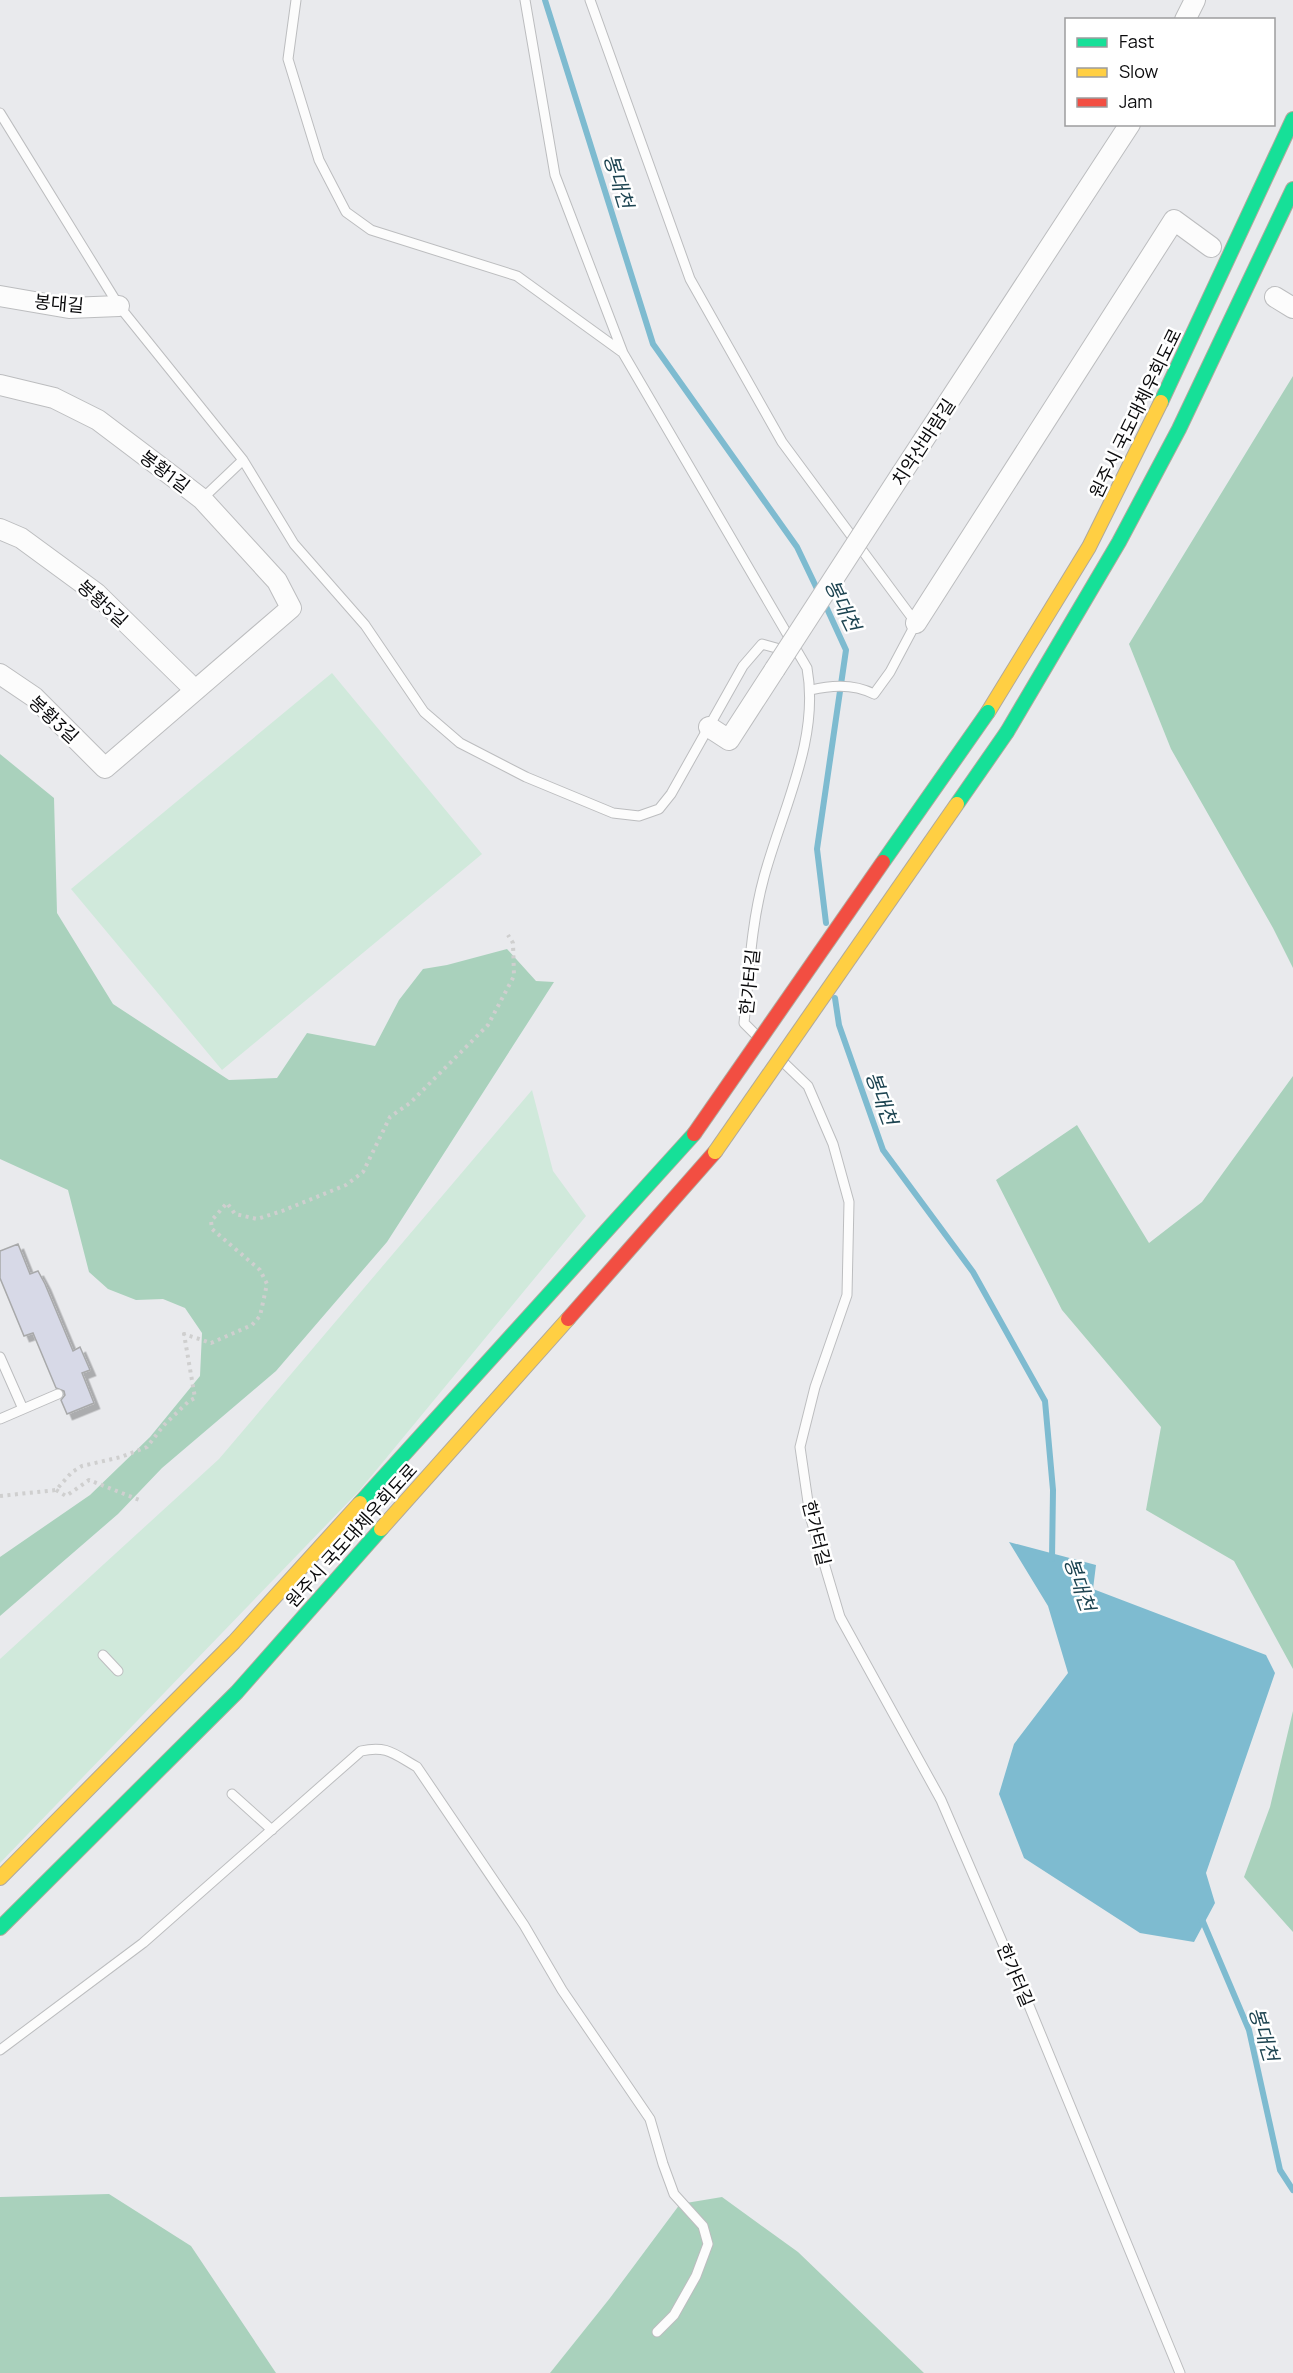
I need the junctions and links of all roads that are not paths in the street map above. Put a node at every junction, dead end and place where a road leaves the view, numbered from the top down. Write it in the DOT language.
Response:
graph roads {
  1 [pos="296,0"];
  2 [pos="525,0"];
  3 [pos="590,0"];
  4 [pos="1195,0"];
  5 [pos="1186,18"];
  6 [pos="0,113"];
  7 [pos="1293,119"];
  8 [pos="1129,126"];
  9 [pos="1293,189"];
  10 [pos="1211,247"];
  11 [pos="0,296"];
  12 [pos="1275,297"];
  13 [pos="119,306"];
  14 [pos="1293,308"];
  15 [pos="623,353"];
  16 [pos="0,385"];
  17 [pos="243,460"];
  18 [pos="202,499"];
  19 [pos="0,529"];
  20 [pos="916,623"];
  21 [pos="800,655"];
  22 [pos="0,674"];
  23 [pos="195,690"];
  24 [pos="811,690"];
  25 [pos="709,727"];
  26 [pos="768,1047"];
  27 [pos="776,1054"];
  28 [pos="0,1357"];
  29 [pos="58,1394"];
  30 [pos="23,1409"];
  31 [pos="0,1419"];
  32 [pos="103,1655"];
  33 [pos="118,1671"];
  34 [pos="232,1794"];
  35 [pos="272,1830"];
  36 [pos="0,1878"];
  37 [pos="0,1928"];
  38 [pos="0,2050"];
  39 [pos="657,2332"];
  40 [pos="1180,2373"];
  1 -- 15 [label="lane"];
  2 -- 15 [label="lane"];
  3 -- 20 [label="lane"];
  4 -- 5 [label="street"];
  6 -- 13 [label="lane"];
  7 -- 36 [label="highway, 원주시 국도대체우회도로, bridge"];
  8 -- 25 [label="street, 치악산바람길, bridge"];
  9 -- 37 [label="highway, 원주시 국도대체우회도로, bridge"];
  10 -- 20 [label="street"];
  11 -- 13 [label="street, 봉대길"];
  12 -- 14 [label="street"];
  13 -- 17 [label="lane"];
  15 -- 21 [label="lane, 한가터길"];
  16 -- 18 [label="street, 봉황1길"];
  17 -- 18 [label="lane"];
  17 -- 25 [label="lane"];
  18 -- 23 [label="street, 봉황1길"];
  19 -- 23 [label="street, 봉황5길"];
  20 -- 24 [label="lane"];
  21 -- 24 [label="lane, 한가터길"];
  21 -- 25 [label="lane"];
  22 -- 23 [label="street, 봉황3길"];
  24 -- 26 [label="lane, 한가터길"];
  27 -- 40 [label="lane, 한가터길"];
  28 -- 30 [label="lane"];
  29 -- 30 [label="lane"];
  30 -- 31 [label="lane"];
  32 -- 33 [label="lane"];
  34 -- 35 [label="lane"];
  35 -- 38 [label="lane"];
  35 -- 39 [label="lane"];
}
